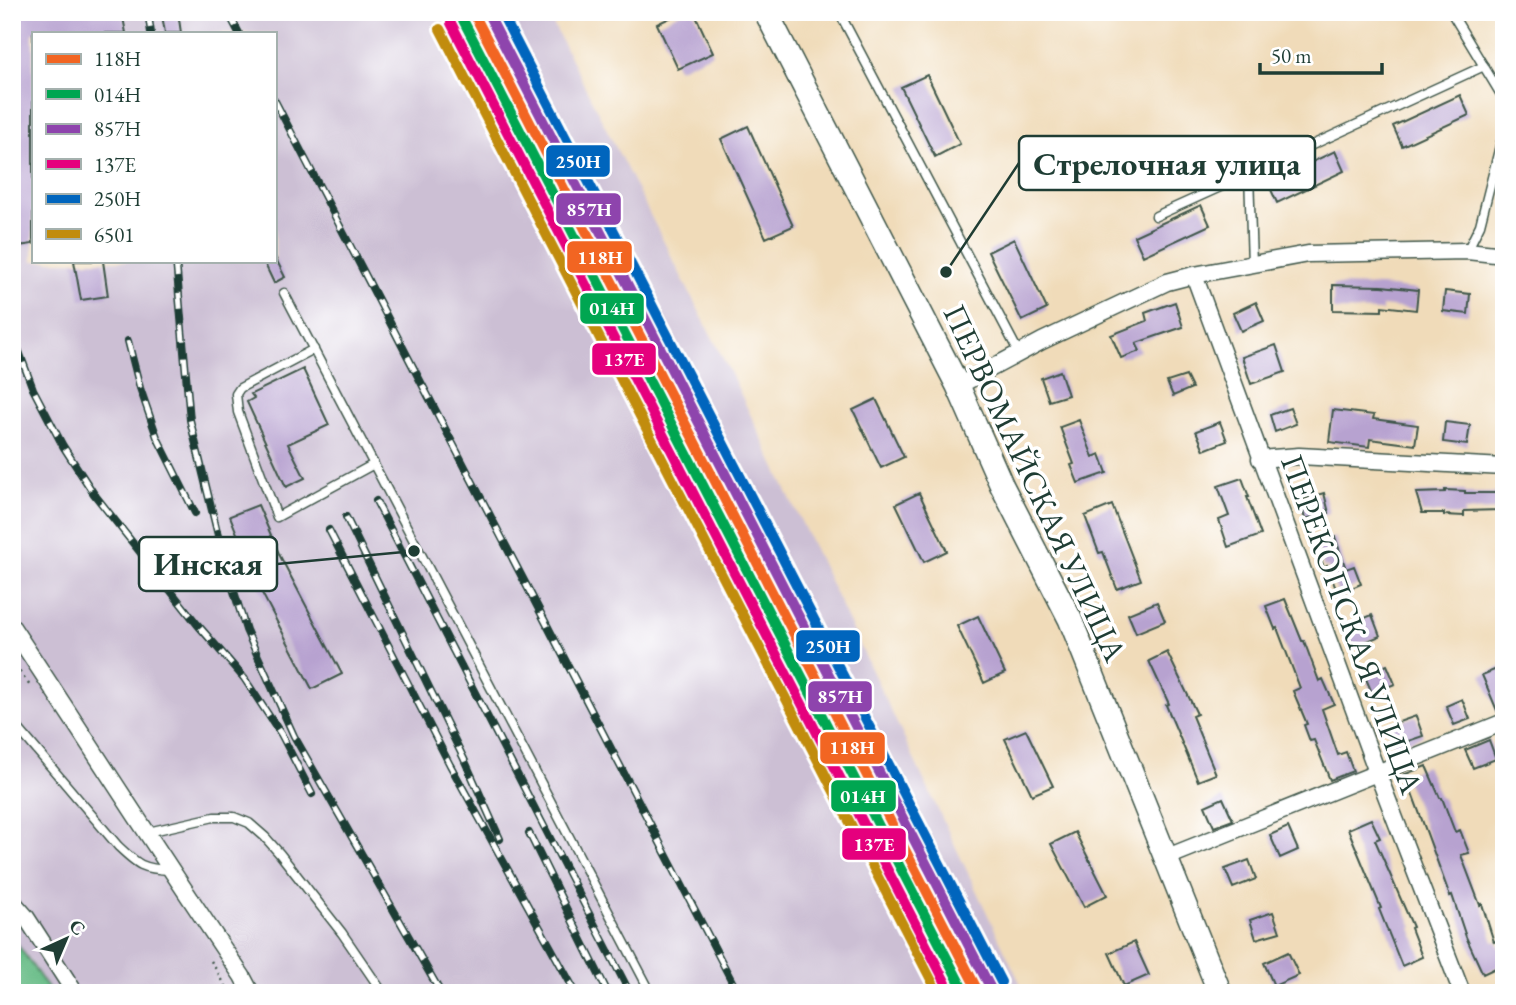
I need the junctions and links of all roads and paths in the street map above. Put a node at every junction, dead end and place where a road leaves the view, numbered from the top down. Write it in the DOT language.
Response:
graph roads {
  1 [pos="766,12"];
  2 [pos="839,12"];
  3 [pos="1451,12"];
  4 [pos="1484,65"];
  5 [pos="1504,120"];
  6 [pos="1504,130"];
  7 [pos="1249,174"];
  8 [pos="1156,216"];
  9 [pos="1467,251"];
  10 [pos="1504,254"];
  11 [pos="1252,264"];
  12 [pos="1194,275"];
  13 [pos="284,293"];
  14 [pos="313,349"];
  15 [pos="1019,353"];
  16 [pos="958,386"];
  17 [pos="1261,459"];
  18 [pos="374,464"];
  19 [pos="1504,467"];
  20 [pos="12,627"];
  21 [pos="12,721"];
  22 [pos="1504,722"];
  23 [pos="1377,772"];
  24 [pos="148,832"];
  25 [pos="1165,858"];
  26 [pos="171,870"];
  27 [pos="12,901"];
  28 [pos="75,993"];
  29 [pos="251,993"];
  30 [pos="383,993"];
  31 [pos="651,993"];
  32 [pos="1220,993"];
  33 [pos="1461,993"];
  1 -- 16 [label="main road, ПЕРВОМАЙСКАЯ УЛИЦА"];
  2 -- 15 [label="lane"];
  3 -- 4 [label="lane"];
  4 -- 5 [label="lane"];
  4 -- 7 [label="lane"];
  6 -- 9 [label="lane"];
  7 -- 8 [label="lane"];
  7 -- 11 [label="lane"];
  9 -- 10 [label="street"];
  9 -- 11 [label="street"];
  11 -- 12 [label="street"];
  12 -- 15 [label="street"];
  12 -- 17 [label="street, ПЕРЕКОПСКАЯ УЛИЦА"];
  13 -- 14 [label="lane"];
  14 -- 18 [label="lane"];
  14 -- 18 [label="lane"];
  15 -- 16 [label="street"];
  16 -- 25 [label="main road, ПЕРВОМАЙСКАЯ УЛИЦА"];
  17 -- 19 [label="street"];
  17 -- 23 [label="street, ПЕРЕКОПСКАЯ УЛИЦА"];
  18 -- 31 [label="lane"];
  20 -- 24 [label="street"];
  21 -- 26 [label="lane"];
  22 -- 23 [label="street"];
  23 -- 25 [label="street"];
  23 -- 33 [label="street, ПЕРЕКОПСКАЯ УЛИЦА"];
  24 -- 26 [label="street"];
  24 -- 30 [label="lane"];
  25 -- 32 [label="main road, ПЕРВОМАЙСКАЯ УЛИЦА"];
  26 -- 29 [label="street"];
  27 -- 28 [label="street"];
}
